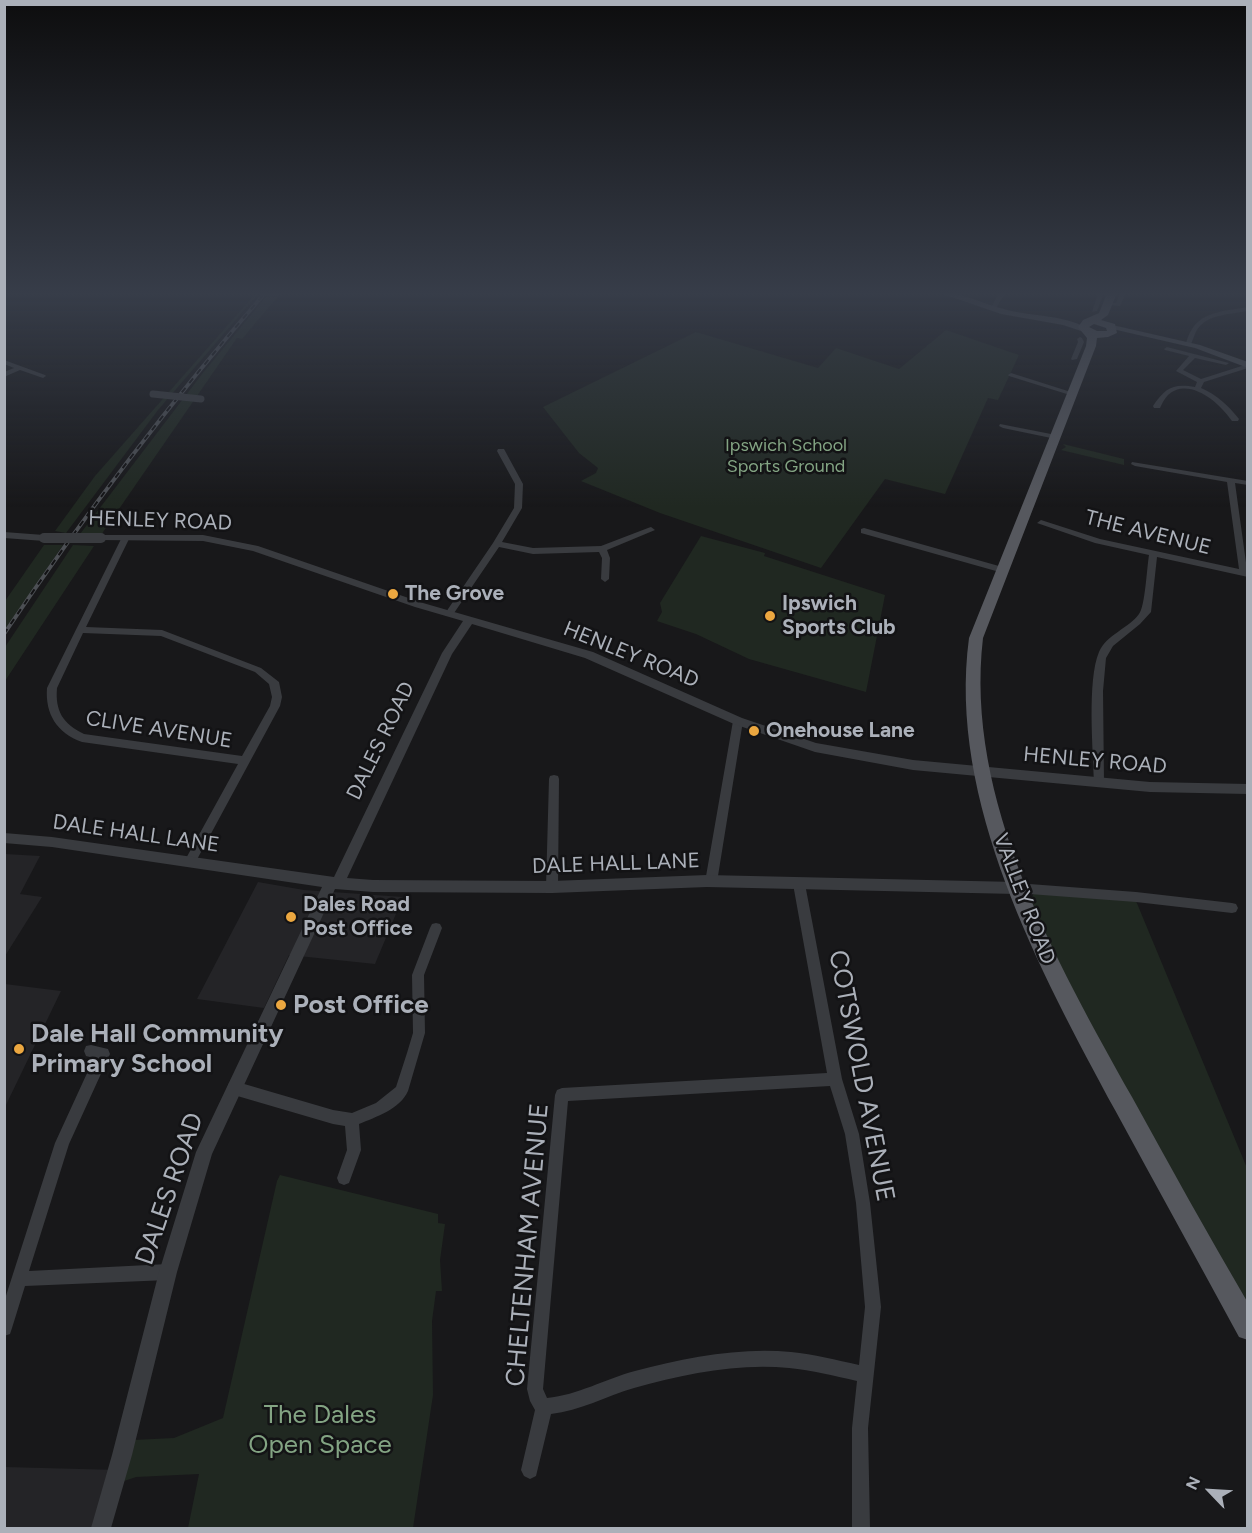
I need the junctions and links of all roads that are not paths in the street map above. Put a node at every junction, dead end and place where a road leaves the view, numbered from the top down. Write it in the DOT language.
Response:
graph roads {
  1 [pos="10,365"];
  2 [pos="1077,365"];
  3 [pos="1185,365"];
  4 [pos="1248,366"];
  5 [pos="19,368"];
  6 [pos="1179,371"];
  7 [pos="1169,373"];
  8 [pos="4,375"];
  9 [pos="1011,375"];
  10 [pos="44,376"];
  11 [pos="1201,381"];
  12 [pos="1197,389"];
  13 [pos="153,394"];
  14 [pos="1072,394"];
  15 [pos="201,399"];
  16 [pos="1157,407"];
  17 [pos="1244,423"];
  18 [pos="1006,428"];
  19 [pos="1056,438"];
  20 [pos="501,451"];
  21 [pos="1135,464"];
  22 [pos="1232,480"];
  23 [pos="1248,483"];
  24 [pos="1041,523"];
  25 [pos="651,530"];
  26 [pos="864,531"];
  27 [pos="4,535"];
  28 [pos="125,539"];
  29 [pos="497,544"];
  30 [pos="602,549"];
  31 [pos="1153,555"];
  32 [pos="1003,570"];
  33 [pos="1246,574"];
  34 [pos="605,579"];
  35 [pos="449,614"];
  36 [pos="469,620"];
  37 [pos="81,630"];
  38 [pos="738,721"];
  39 [pos="246,761"];
  40 [pos="981,771"];
  41 [pos="554,779"];
  42 [pos="1099,782"];
  43 [pos="1248,789"];
  44 [pos="4,838"];
  45 [pos="190,862"];
  46 [pos="711,882"];
  47 [pos="335,883"];
  48 [pos="800,884"];
  49 [pos="552,887"];
  50 [pos="1016,888"];
  51 [pos="1232,908"];
  52 [pos="436,928"];
  53 [pos="91,1052"];
  54 [pos="835,1079"];
  55 [pos="234,1088"];
  56 [pos="352,1120"];
  57 [pos="344,1178"];
  58 [pos="168,1272"];
  59 [pos="20,1279"];
  60 [pos="4,1328"];
  61 [pos="1248,1328"];
  62 [pos="867,1375"];
  63 [pos="544,1407"];
  64 [pos="530,1470"];
  65 [pos="101,1528"];
  66 [pos="861,1528"];
  1 -- 5 [label="street"];
  2 -- 14 [label="main road, VALLEY ROAD"];
  3 -- 6 [label="street"];
  4 -- 11 [label="street"];
  5 -- 8 [label="street"];
  5 -- 10 [label="street"];
  6 -- 7 [label="street"];
  6 -- 11 [label="street"];
  9 -- 14 [label="street"];
  11 -- 12 [label="street"];
  12 -- 16 [label="street"];
  12 -- 17 [label="street"];
  13 -- 15 [label="street, bridge"];
  14 -- 19 [label="main road, VALLEY ROAD"];
  18 -- 19 [label="street"];
  19 -- 32 [label="main road, VALLEY ROAD"];
  20 -- 29 [label="street"];
  21 -- 22 [label="street"];
  22 -- 23 [label="street"];
  22 -- 33 [label="street"];
  24 -- 31 [label="street, THE AVENUE"];
  25 -- 30 [label="street"];
  26 -- 32 [label="street"];
  27 -- 28 [label="street, HENLEY ROAD, bridge"];
  28 -- 35 [label="street, HENLEY ROAD"];
  28 -- 37 [label="street, CLIVE AVENUE"];
  29 -- 30 [label="street"];
  29 -- 35 [label="street"];
  30 -- 34 [label="street"];
  31 -- 33 [label="street, THE AVENUE"];
  31 -- 42 [label="street"];
  32 -- 40 [label="main road, VALLEY ROAD"];
  35 -- 36 [label="street, HENLEY ROAD"];
  36 -- 38 [label="street, HENLEY ROAD"];
  36 -- 47 [label="street, DALES ROAD"];
  37 -- 39 [label="street"];
  37 -- 39 [label="street, CLIVE AVENUE"];
  38 -- 40 [label="street, HENLEY ROAD"];
  38 -- 46 [label="street"];
  39 -- 45 [label="street"];
  40 -- 42 [label="street, HENLEY ROAD"];
  40 -- 50 [label="main road, VALLEY ROAD"];
  41 -- 49 [label="street"];
  42 -- 43 [label="street, HENLEY ROAD"];
  44 -- 45 [label="street, DALE HALL LANE"];
  45 -- 47 [label="street, DALE HALL LANE"];
  46 -- 48 [label="street, DALE HALL LANE"];
  46 -- 49 [label="street, DALE HALL LANE"];
  47 -- 49 [label="street, DALE HALL LANE"];
  47 -- 55 [label="street, DALES ROAD"];
  48 -- 50 [label="street, DALE HALL LANE"];
  48 -- 54 [label="street, COTSWOLD AVENUE"];
  50 -- 51 [label="street, DALE HALL LANE"];
  50 -- 61 [label="main road, VALLEY ROAD"];
  52 -- 56 [label="street"];
  53 -- 59 [label="street"];
  54 -- 62 [label="street, COTSWOLD AVENUE"];
  54 -- 63 [label="street, CHELTENHAM AVENUE"];
  55 -- 56 [label="street"];
  55 -- 58 [label="street, DALES ROAD"];
  56 -- 57 [label="street"];
  58 -- 59 [label="street"];
  58 -- 65 [label="street, DALES ROAD"];
  59 -- 60 [label="street"];
  62 -- 63 [label="street, CHELTENHAM AVENUE"];
  62 -- 66 [label="street, COTSWOLD AVENUE"];
  63 -- 64 [label="street"];
}
